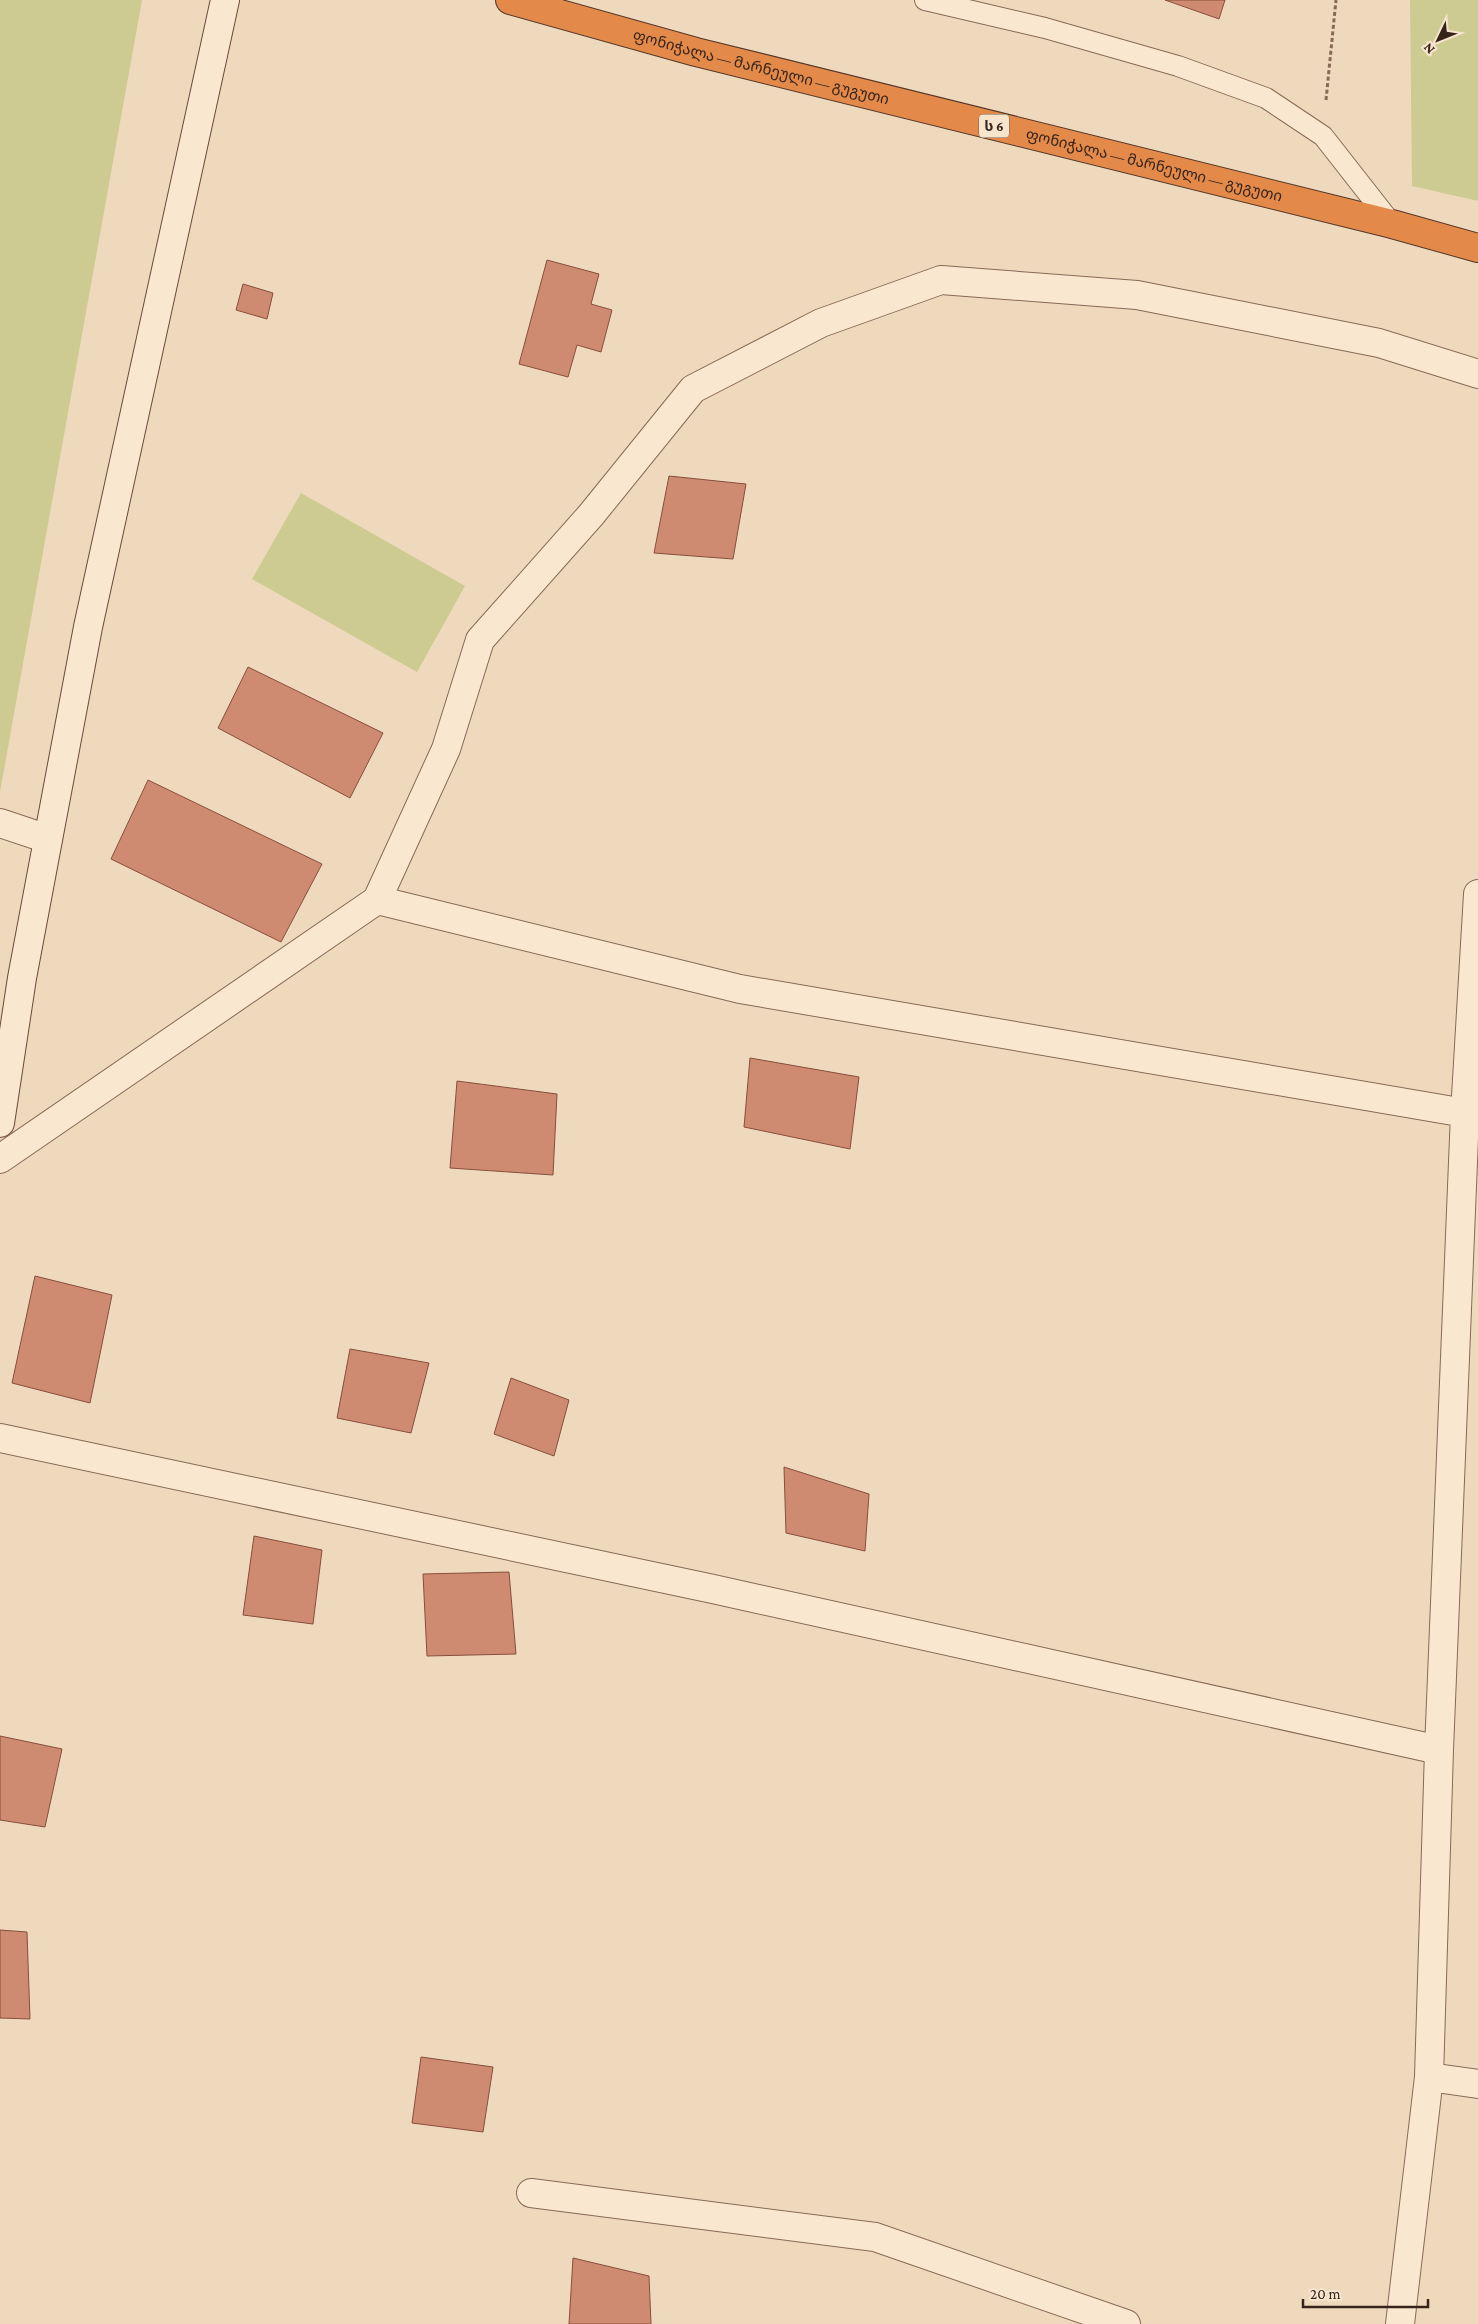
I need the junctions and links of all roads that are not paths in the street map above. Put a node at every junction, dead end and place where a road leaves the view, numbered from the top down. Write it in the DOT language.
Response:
graph roads {
  1 [pos="225,0"];
  2 [pos="925,0"];
  3 [pos="520,1"];
  4 [pos="1392,224"];
  5 [pos="1478,248"];
  6 [pos="1478,374"];
  7 [pos="0,823"];
  8 [pos="48,839"];
  9 [pos="1478,894"];
  10 [pos="377,900"];
  11 [pos="1465,1114"];
  12 [pos="0,1123"];
  13 [pos="0,1160"];
  14 [pos="1467,1391"];
  15 [pos="0,1438"];
  16 [pos="1439,1750"];
  17 [pos="1429,2077"];
  18 [pos="1478,2084"];
  19 [pos="531,2193"];
  20 [pos="1126,2324"];
  21 [pos="1400,2324"];
  1 -- 8 [label="street"];
  2 -- 4 [label="lane"];
  3 -- 4 [label="highway, ფონიჭალა — მარნეული — გუგუთი / ს 6"];
  4 -- 5 [label="highway, ფონიჭალა — მარნეული — გუგუთი / ს 6"];
  6 -- 10 [label="street"];
  7 -- 8 [label="street"];
  8 -- 12 [label="street"];
  9 -- 11 [label="street"];
  10 -- 11 [label="street"];
  10 -- 13 [label="street"];
  11 -- 14 [label="street"];
  14 -- 16 [label="street"];
  15 -- 16 [label="street"];
  16 -- 17 [label="street"];
  17 -- 18 [label="street"];
  17 -- 21 [label="street"];
  19 -- 20 [label="street"];
}
